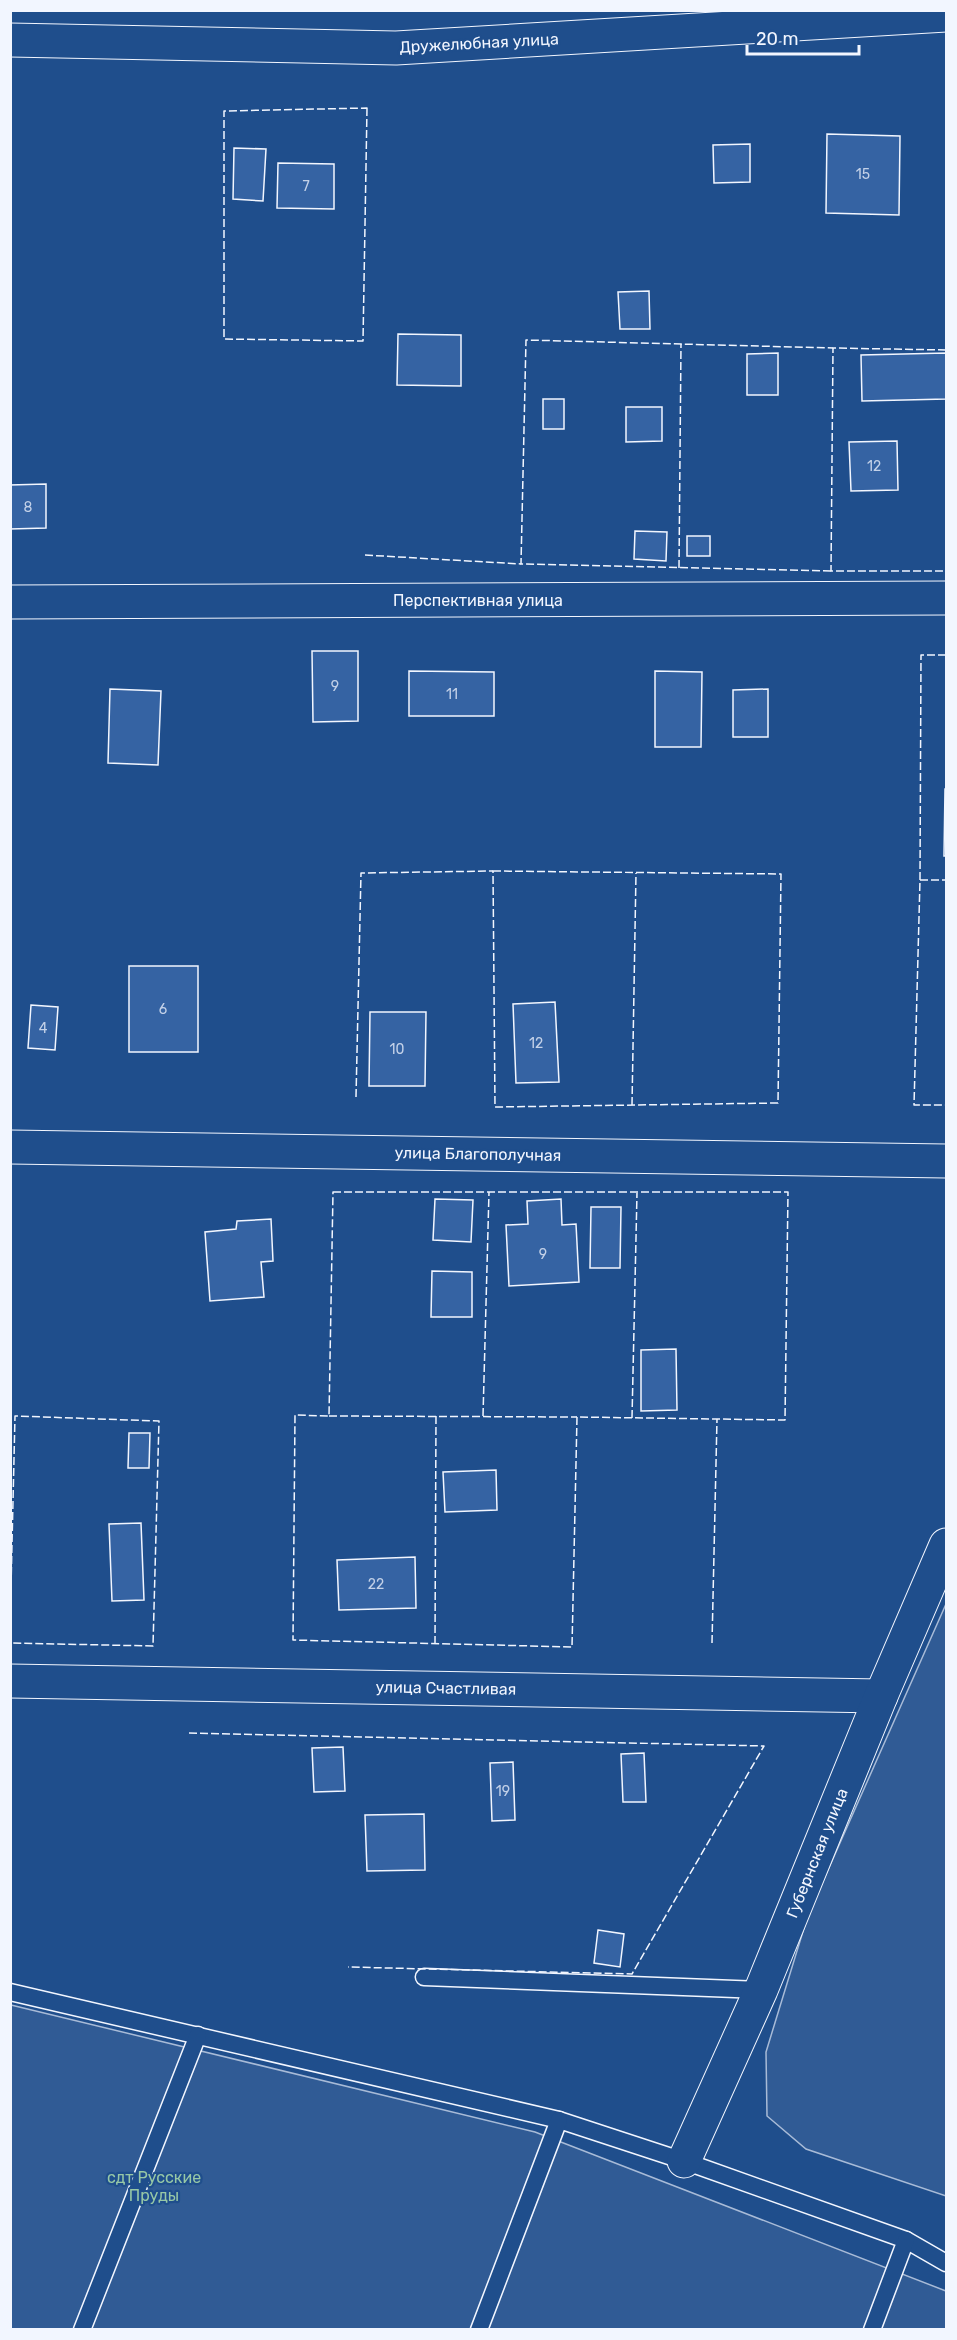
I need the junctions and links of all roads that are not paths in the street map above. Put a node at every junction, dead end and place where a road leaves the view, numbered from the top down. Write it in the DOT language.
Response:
graph roads {
  1 [pos="946,15"];
  2 [pos="10,40"];
  3 [pos="946,598"];
  4 [pos="10,602"];
  5 [pos="10,1147"];
  6 [pos="946,1161"];
  7 [pos="946,1545"];
  8 [pos="10,1681"];
  9 [pos="881,1696"];
  10 [pos="424,1977"];
  11 [pos="761,1990"];
  12 [pos="10,1992"];
  13 [pos="198,2035"];
  14 [pos="560,2120"];
  15 [pos="684,2161"];
  16 [pos="906,2240"];
  17 [pos="946,2263"];
  18 [pos="82,2330"];
  19 [pos="478,2330"];
  20 [pos="872,2330"];
  1 -- 2 [label="street, Дружелюбная улица"];
  3 -- 4 [label="street, Перспективная улица"];
  5 -- 6 [label="street, улица Благополучная"];
  7 -- 9 [label="street, Губернская улица"];
  8 -- 9 [label="street, улица Счастливая"];
  9 -- 11 [label="street, Губернская улица"];
  10 -- 11 [label="lane"];
  11 -- 15 [label="street, Губернская улица"];
  12 -- 13 [label="lane"];
  13 -- 14 [label="lane"];
  13 -- 18 [label="lane"];
  14 -- 15 [label="lane"];
  14 -- 19 [label="lane"];
  15 -- 16 [label="lane"];
  16 -- 17 [label="lane"];
  16 -- 20 [label="lane"];
}
